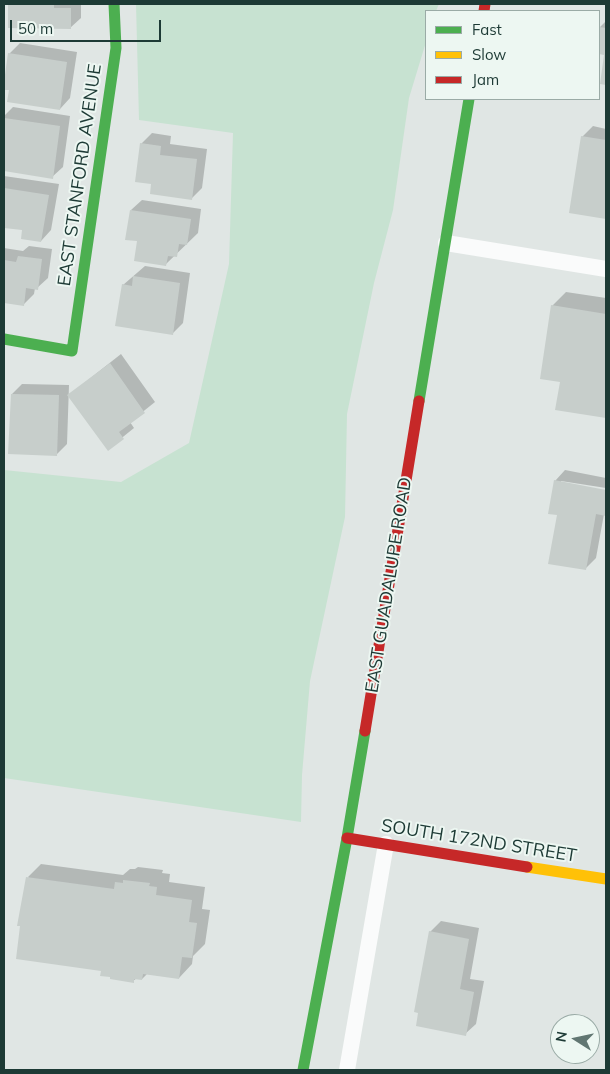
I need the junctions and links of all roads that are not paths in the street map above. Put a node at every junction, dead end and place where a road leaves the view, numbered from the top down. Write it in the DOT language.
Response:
graph roads {
  1 [pos="114,4"];
  2 [pos="469,100"];
  3 [pos="446,243"];
  4 [pos="606,269"];
  5 [pos="4,339"];
  6 [pos="347,838"];
  7 [pos="386,844"];
  8 [pos="606,879"];
  9 [pos="304,1070"];
  10 [pos="347,1070"];
  1 -- 5 [label="main road, EAST STANFORD AVENUE"];
  2 -- 3 [label="main road, EAST GUADALUPE ROAD"];
  3 -- 4 [label="street"];
  3 -- 6 [label="main road, EAST GUADALUPE ROAD"];
  6 -- 7 [label="main road, SOUTH 172ND STREET"];
  6 -- 9 [label="main road, EAST GUADALUPE ROAD"];
  7 -- 8 [label="main road, SOUTH 172ND STREET"];
  7 -- 10 [label="street"];
}
